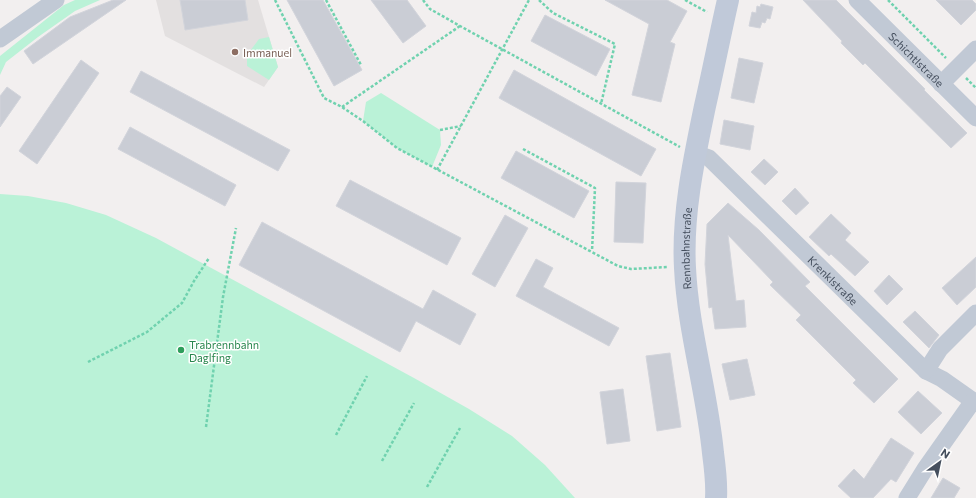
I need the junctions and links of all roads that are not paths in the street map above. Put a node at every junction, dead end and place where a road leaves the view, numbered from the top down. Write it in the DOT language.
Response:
graph roads {
  1 [pos="56,0"];
  2 [pos="856,0"];
  3 [pos="726,10"];
  4 [pos="0,39"];
  5 [pos="976,49"];
  6 [pos="941,84"];
  7 [pos="976,118"];
  8 [pos="695,153"];
  9 [pos="976,313"];
  10 [pos="926,371"];
  11 [pos="974,402"];
  12 [pos="716,498"];
  13 [pos="907,498"];
  1 -- 4 [label="street"];
  2 -- 6 [label="street, Schichtlstraße"];
  3 -- 8 [label="street, Rennbahnstraße"];
  5 -- 6 [label="street"];
  6 -- 7 [label="street, Schichtlstraße"];
  8 -- 10 [label="street, Krenklstraße"];
  8 -- 12 [label="street, Rennbahnstraße"];
  9 -- 10 [label="street"];
  10 -- 11 [label="street, Krenklstraße"];
  11 -- 13 [label="street"];
}
